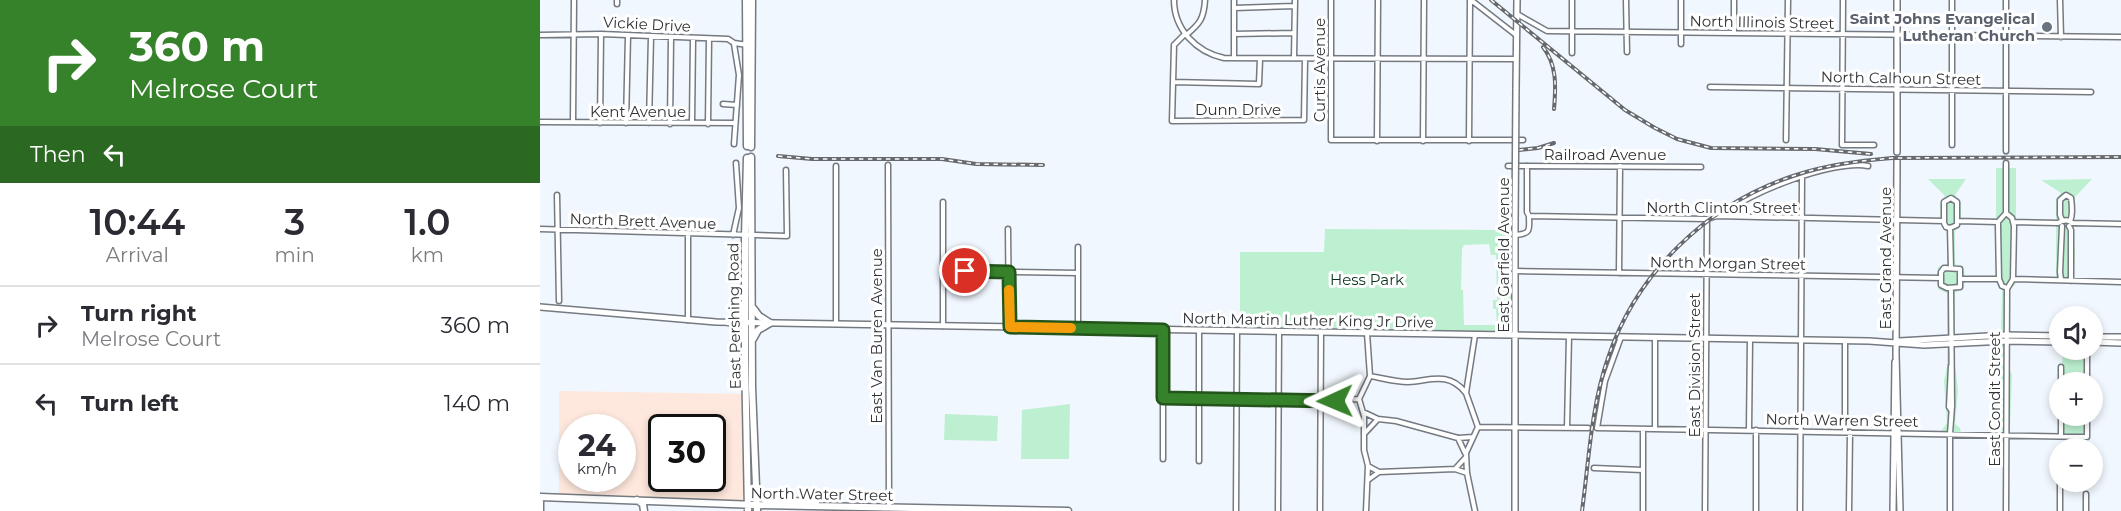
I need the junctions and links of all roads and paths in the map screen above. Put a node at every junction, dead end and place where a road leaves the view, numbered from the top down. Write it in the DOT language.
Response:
graph roads {
  1 [pos="574,0"];
  2 [pos="746,0"];
  3 [pos="752,0"];
  4 [pos="1174,0"];
  5 [pos="1205,0"];
  6 [pos="1234,0"];
  7 [pos="1295,0"];
  8 [pos="1331,0"];
  9 [pos="1378,0"];
  10 [pos="1424,0"];
  11 [pos="1470,0"];
  12 [pos="1517,0"];
  13 [pos="1572,0"];
  14 [pos="1626,0"];
  15 [pos="1681,0"];
  16 [pos="1734,0"];
  17 [pos="1788,0"];
  18 [pos="1843,0"];
  19 [pos="1897,0"];
  20 [pos="1952,0"];
  21 [pos="2006,0"];
  22 [pos="2060,0"];
  23 [pos="1294,6"];
  24 [pos="1234,8"];
  25 [pos="1516,13"];
  26 [pos="1572,32"];
  27 [pos="1627,32"];
  28 [pos="1294,33"];
  29 [pos="1681,33"];
  30 [pos="1734,33"];
  31 [pos="573,34"];
  32 [pos="601,34"];
  33 [pos="1234,34"];
  34 [pos="1788,34"];
  35 [pos="540,35"];
  36 [pos="628,35"];
  37 [pos="1185,35"];
  38 [pos="1516,35"];
  39 [pos="1843,35"];
  40 [pos="1897,35"];
  41 [pos="1952,36"];
  42 [pos="2006,36"];
  43 [pos="651,37"];
  44 [pos="2061,37"];
  45 [pos="2121,37"];
  46 [pos="671,38"];
  47 [pos="693,39"];
  48 [pos="709,39"];
  49 [pos="734,44"];
  50 [pos="1681,44"];
  51 [pos="749,45"];
  52 [pos="1627,52"];
  53 [pos="1572,53"];
  54 [pos="1234,58"];
  55 [pos="1294,58"];
  56 [pos="1424,58"];
  57 [pos="1260,59"];
  58 [pos="1305,59"];
  59 [pos="1330,59"];
  60 [pos="1377,59"];
  61 [pos="1470,59"];
  62 [pos="1516,59"];
  63 [pos="1173,82"];
  64 [pos="1710,87"];
  65 [pos="1787,88"];
  66 [pos="1843,89"];
  67 [pos="1897,90"];
  68 [pos="1952,91"];
  69 [pos="2006,91"];
  70 [pos="2091,92"];
  71 [pos="723,104"];
  72 [pos="737,105"];
  73 [pos="540,122"];
  74 [pos="573,122"];
  75 [pos="600,123"];
  76 [pos="626,123"];
  77 [pos="649,123"];
  78 [pos="692,123"];
  79 [pos="735,123"];
  80 [pos="670,124"];
  81 [pos="708,124"];
  82 [pos="1330,140"];
  83 [pos="1523,140"];
  84 [pos="1786,140"];
  85 [pos="1377,141"];
  86 [pos="1423,141"];
  87 [pos="1469,141"];
  88 [pos="734,144"];
  89 [pos="1874,145"];
  90 [pos="1952,145"];
  91 [pos="749,147"];
  92 [pos="2006,151"];
  93 [pos="1897,152"];
  94 [pos="749,158"];
  95 [pos="1897,161"];
  96 [pos="736,163"];
  97 [pos="2006,163"];
  98 [pos="888,165"];
  99 [pos="1527,165"];
  100 [pos="836,166"];
  101 [pos="1508,166"];
  102 [pos="1620,166"];
  103 [pos="1868,166"];
  104 [pos="1701,167"];
  105 [pos="786,170"];
  106 [pos="1802,177"];
  107 [pos="557,195"];
  108 [pos="943,202"];
  109 [pos="2006,213"];
  110 [pos="1529,216"];
  111 [pos="1721,216"];
  112 [pos="1620,218"];
  113 [pos="1707,219"];
  114 [pos="1802,219"];
  115 [pos="1896,220"];
  116 [pos="1944,221"];
  117 [pos="1958,221"];
  118 [pos="1998,222"];
  119 [pos="2014,222"];
  120 [pos="2061,223"];
  121 [pos="2070,223"];
  122 [pos="2121,224"];
  123 [pos="1950,228"];
  124 [pos="540,229"];
  125 [pos="1008,229"];
  126 [pos="559,230"];
  127 [pos="688,235"];
  128 [pos="1515,235"];
  129 [pos="733,236"];
  130 [pos="748,236"];
  131 [pos="1078,247"];
  132 [pos="1951,268"];
  133 [pos="943,271"];
  134 [pos="1515,271"];
  135 [pos="1009,272"];
  136 [pos="1078,273"];
  137 [pos="1619,273"];
  138 [pos="1707,274"];
  139 [pos="1801,276"];
  140 [pos="1897,277"];
  141 [pos="1941,278"];
  142 [pos="1961,279"];
  143 [pos="1999,279"];
  144 [pos="2013,279"];
  145 [pos="2061,280"];
  146 [pos="2071,281"];
  147 [pos="2121,282"];
  148 [pos="2007,288"];
  149 [pos="1951,289"];
  150 [pos="559,301"];
  151 [pos="745,305"];
  152 [pos="540,307"];
  153 [pos="753,307"];
  154 [pos="688,321"];
  155 [pos="728,322"];
  156 [pos="749,322"];
  157 [pos="770,323"];
  158 [pos="836,324"];
  159 [pos="888,324"];
  160 [pos="943,326"];
  161 [pos="1010,327"];
  162 [pos="1078,328"];
  163 [pos="1163,330"];
  164 [pos="1199,330"];
  165 [pos="1237,331"];
  166 [pos="1279,332"];
  167 [pos="1321,333"];
  168 [pos="1367,333"];
  169 [pos="1475,334"];
  170 [pos="1514,335"];
  171 [pos="1569,336"];
  172 [pos="1621,337"];
  173 [pos="2103,337"];
  174 [pos="1655,338"];
  175 [pos="2006,338"];
  176 [pos="2049,338"];
  177 [pos="2121,338"];
  178 [pos="1706,339"];
  179 [pos="1750,339"];
  180 [pos="752,340"];
  181 [pos="1802,340"];
  182 [pos="1845,340"];
  183 [pos="1897,341"];
  184 [pos="1951,342"];
  185 [pos="2103,342"];
  186 [pos="2121,343"];
  187 [pos="2061,367"];
  188 [pos="2061,372"];
  189 [pos="1370,376"];
  190 [pos="1467,379"];
  191 [pos="1458,383"];
  192 [pos="1466,393"];
  193 [pos="1163,398"];
  194 [pos="1199,398"];
  195 [pos="1359,399"];
  196 [pos="1236,400"];
  197 [pos="1279,401"];
  198 [pos="1321,401"];
  199 [pos="1363,412"];
  200 [pos="1378,418"];
  201 [pos="2061,426"];
  202 [pos="2087,426"];
  203 [pos="1478,427"];
  204 [pos="1515,428"];
  205 [pos="1567,428"];
  206 [pos="1588,428"];
  207 [pos="1643,429"];
  208 [pos="1655,429"];
  209 [pos="1706,430"];
  210 [pos="1749,430"];
  211 [pos="1756,430"];
  212 [pos="1801,431"];
  213 [pos="1847,432"];
  214 [pos="1896,433"];
  215 [pos="1364,434"];
  216 [pos="1950,434"];
  217 [pos="2006,435"];
  218 [pos="2061,436"];
  219 [pos="1474,437"];
  220 [pos="1458,438"];
  221 [pos="1466,455"];
  222 [pos="1163,459"];
  223 [pos="1199,461"];
  224 [pos="1368,466"];
  225 [pos="1594,468"];
  226 [pos="1455,469"];
  227 [pos="1643,470"];
  228 [pos="1379,472"];
  229 [pos="1467,473"];
  230 [pos="1368,480"];
  231 [pos="748,486"];
  232 [pos="756,490"];
  233 [pos="2060,492"];
  234 [pos="2086,494"];
  235 [pos="540,500"];
  236 [pos="636,500"];
  237 [pos="657,501"];
  238 [pos="732,504"];
  239 [pos="839,506"];
  240 [pos="889,507"];
  241 [pos="748,508"];
  242 [pos="757,508"];
  243 [pos="540,511"];
  244 [pos="645,511"];
  245 [pos="1001,511"];
  246 [pos="1068,511"];
  247 [pos="1236,511"];
  248 [pos="1278,511"];
  249 [pos="1320,511"];
  250 [pos="1366,511"];
  251 [pos="1475,511"];
  252 [pos="1515,511"];
  253 [pos="1643,511"];
  254 [pos="1705,511"];
  255 [pos="1756,511"];
  256 [pos="1800,511"];
  257 [pos="1849,511"];
  258 [pos="1893,511"];
  259 [pos="1900,511"];
  260 [pos="1950,511"];
  261 [pos="2006,511"];
  262 [pos="2060,511"];
  263 [pos="2086,511"];
  1 -- 31 [label="street"];
  2 -- 51 [label="main road"];
  3 -- 51 [label="main road"];
  4 -- 37 [label="street"];
  5 -- 37 [label="street"];
  6 -- 24 [label="street"];
  7 -- 23 [label="street"];
  8 -- 59 [label="street, Curtis Avenue"];
  9 -- 60 [label="street"];
  10 -- 56 [label="street"];
  11 -- 38 [label="street"];
  11 -- 61 [label="street"];
  12 -- 25 [label="street, East Garfield Avenue"];
  13 -- 26 [label="street"];
  14 -- 27 [label="street"];
  15 -- 29 [label="street"];
  16 -- 30 [label="street"];
  17 -- 34 [label="street"];
  18 -- 39 [label="street"];
  19 -- 40 [label="street"];
  20 -- 41 [label="street"];
  21 -- 42 [label="street"];
  22 -- 44 [label="street"];
  23 -- 24 [label="street"];
  23 -- 28 [label="street"];
  24 -- 33 [label="street"];
  25 -- 26 [label="street, North Illinois Street"];
  25 -- 38 [label="street, East Garfield Avenue"];
  26 -- 27 [label="street, North Illinois Street"];
  26 -- 53 [label="street"];
  27 -- 29 [label="street, North Illinois Street"];
  27 -- 52 [label="street"];
  28 -- 33 [label="street"];
  28 -- 55 [label="street"];
  29 -- 30 [label="street, North Illinois Street"];
  29 -- 50 [label="street"];
  30 -- 34 [label="street, North Illinois Street"];
  31 -- 32 [label="street, Vickie Drive"];
  31 -- 35 [label="street, Vickie Drive"];
  31 -- 74 [label="street"];
  32 -- 36 [label="street, Vickie Drive"];
  32 -- 75 [label="street"];
  33 -- 54 [label="street"];
  34 -- 39 [label="street, North Illinois Street"];
  34 -- 65 [label="street"];
  36 -- 43 [label="street, Vickie Drive"];
  36 -- 76 [label="street"];
  37 -- 54 [label="street"];
  37 -- 63 [label="street"];
  38 -- 62 [label="street, East Garfield Avenue"];
  39 -- 40 [label="street, North Illinois Street"];
  39 -- 66 [label="street"];
  40 -- 41 [label="street, North Illinois Street"];
  40 -- 67 [label="street"];
  41 -- 42 [label="street, North Illinois Street"];
  41 -- 68 [label="street"];
  42 -- 44 [label="street, North Illinois Street"];
  42 -- 69 [label="street"];
  43 -- 46 [label="street, Vickie Drive"];
  43 -- 77 [label="street"];
  44 -- 45 [label="street, North Illinois Street"];
  46 -- 47 [label="street, Vickie Drive"];
  46 -- 80 [label="street"];
  47 -- 48 [label="street, Vickie Drive"];
  47 -- 78 [label="street"];
  48 -- 49 [label="street, Vickie Drive"];
  48 -- 81 [label="street"];
  49 -- 51 [label="street, Vickie Drive"];
  49 -- 72 [label="street"];
  51 -- 91 [label="main road"];
  54 -- 57 [label="street"];
  55 -- 57 [label="street"];
  55 -- 58 [label="street"];
  56 -- 60 [label="street"];
  56 -- 61 [label="street"];
  56 -- 86 [label="street"];
  57 -- 63 [label="street"];
  58 -- 59 [label="street"];
  58 -- 63 [label="street, Dunn Drive"];
  59 -- 60 [label="street"];
  59 -- 82 [label="street, Curtis Avenue"];
  60 -- 85 [label="street"];
  61 -- 62 [label="street"];
  61 -- 87 [label="street"];
  62 -- 128 [label="street, East Garfield Avenue, bridge"];
  64 -- 65 [label="street, North Calhoun Street"];
  65 -- 66 [label="street, North Calhoun Street"];
  65 -- 84 [label="street"];
  66 -- 67 [label="street, North Calhoun Street"];
  66 -- 89 [label="street"];
  67 -- 68 [label="street, North Calhoun Street"];
  67 -- 93 [label="street"];
  68 -- 69 [label="street, North Calhoun Street"];
  68 -- 90 [label="street"];
  69 -- 70 [label="street, North Calhoun Street"];
  69 -- 92 [label="street"];
  71 -- 72 [label="street"];
  72 -- 79 [label="street"];
  73 -- 74 [label="street, Kent Avenue"];
  74 -- 75 [label="street, Kent Avenue"];
  75 -- 76 [label="street, Kent Avenue"];
  76 -- 77 [label="street, Kent Avenue"];
  77 -- 80 [label="street, Kent Avenue"];
  78 -- 80 [label="street, Kent Avenue"];
  78 -- 81 [label="street, Kent Avenue"];
  79 -- 81 [label="street, Kent Avenue"];
  79 -- 88 [label="street"];
  82 -- 85 [label="street, Railroad Avenue"];
  83 -- 87 [label="street, Railroad Avenue"];
  85 -- 86 [label="street, Railroad Avenue"];
  86 -- 87 [label="street, Railroad Avenue"];
  94 -- 130 [label="main road"];
  95 -- 115 [label="street, East Grand Avenue"];
  96 -- 129 [label="street"];
  97 -- 109 [label="street"];
  98 -- 159 [label="street, East Van Buren Avenue"];
  99 -- 101 [label="street, Railroad Avenue"];
  99 -- 102 [label="street, Railroad Avenue"];
  99 -- 110 [label="street"];
  100 -- 158 [label="street"];
  102 -- 104 [label="street, Railroad Avenue"];
  102 -- 112 [label="street"];
  103 -- 106 [label="street"];
  105 -- 130 [label="street, North Brett Avenue"];
  106 -- 111 [label="street"];
  106 -- 114 [label="street"];
  107 -- 126 [label="street"];
  108 -- 133 [label="street"];
  109 -- 118 [label="street"];
  109 -- 119 [label="street"];
  110 -- 112 [label="street, North Clinton Street"];
  110 -- 128 [label="street"];
  111 -- 113 [label="street, North Clinton Street"];
  111 -- 114 [label="street, North Clinton Street"];
  112 -- 113 [label="street, North Clinton Street"];
  112 -- 137 [label="street"];
  113 -- 138 [label="street, East Division Street"];
  114 -- 115 [label="street, North Clinton Street"];
  114 -- 139 [label="street"];
  115 -- 116 [label="street, North Clinton Street"];
  115 -- 140 [label="street, East Grand Avenue"];
  116 -- 117 [label="street"];
  116 -- 123 [label="street"];
  117 -- 118 [label="street"];
  117 -- 123 [label="street"];
  118 -- 143 [label="street"];
  119 -- 120 [label="street"];
  119 -- 144 [label="street"];
  120 -- 121 [label="street"];
  120 -- 121 [label="street"];
  120 -- 145 [label="street"];
  121 -- 122 [label="street"];
  121 -- 146 [label="street"];
  123 -- 132 [label="street"];
  124 -- 126 [label="street, North Brett Avenue"];
  125 -- 135 [label="street"];
  126 -- 127 [label="street, North Brett Avenue"];
  126 -- 150 [label="street"];
  127 -- 129 [label="street, North Brett Avenue"];
  127 -- 154 [label="street"];
  128 -- 134 [label="street, East Garfield Avenue"];
  129 -- 130 [label="street, North Brett Avenue"];
  130 -- 151 [label="main road, East Pershing Road"];
  130 -- 153 [label="main road"];
  131 -- 136 [label="street"];
  132 -- 141 [label="street"];
  132 -- 142 [label="street"];
  133 -- 135 [label="street"];
  133 -- 160 [label="street"];
  134 -- 137 [label="street, North Morgan Street"];
  134 -- 170 [label="street, East Garfield Avenue"];
  135 -- 136 [label="street"];
  135 -- 161 [label="street"];
  136 -- 162 [label="street"];
  137 -- 138 [label="street, North Morgan Street"];
  138 -- 139 [label="street, North Morgan Street"];
  138 -- 178 [label="street, East Division Street"];
  139 -- 140 [label="street, North Morgan Street"];
  139 -- 181 [label="street"];
  140 -- 141 [label="street, North Morgan Street"];
  140 -- 183 [label="street, East Grand Avenue"];
  141 -- 149 [label="street"];
  142 -- 143 [label="street"];
  142 -- 149 [label="street"];
  143 -- 148 [label="street"];
  144 -- 145 [label="street"];
  144 -- 148 [label="street"];
  145 -- 146 [label="street"];
  146 -- 147 [label="street"];
  148 -- 175 [label="street, East Condit Street"];
  149 -- 184 [label="street"];
  151 -- 155 [label="main road"];
  151 -- 156 [label="main road, East Pershing Road"];
  152 -- 154 [label="street, North Martin Luther King Jr Drive"];
  153 -- 156 [label="main road"];
  153 -- 157 [label="main road"];
  154 -- 155 [label="street, North Martin Luther King Jr Drive"];
  155 -- 156 [label="street, North Martin Luther King Jr Drive"];
  156 -- 157 [label="street, North Martin Luther King Jr Drive"];
  156 -- 180 [label="main road"];
  156 -- 231 [label="main road, East Pershing Road"];
  157 -- 158 [label="street, North Martin Luther King Jr Drive"];
  157 -- 180 [label="main road"];
  158 -- 159 [label="street, North Martin Luther King Jr Drive"];
  159 -- 160 [label="street, North Martin Luther King Jr Drive"];
  159 -- 240 [label="street, East Van Buren Avenue"];
  160 -- 161 [label="street, North Martin Luther King Jr Drive"];
  161 -- 162 [label="street, North Martin Luther King Jr Drive"];
  162 -- 163 [label="street, North Martin Luther King Jr Drive"];
  163 -- 164 [label="street, North Martin Luther King Jr Drive"];
  163 -- 193 [label="street"];
  164 -- 165 [label="street, North Martin Luther King Jr Drive"];
  164 -- 194 [label="street"];
  165 -- 166 [label="street, North Martin Luther King Jr Drive"];
  165 -- 196 [label="street"];
  166 -- 167 [label="street, North Martin Luther King Jr Drive"];
  166 -- 197 [label="street"];
  167 -- 168 [label="street, North Martin Luther King Jr Drive"];
  167 -- 198 [label="street"];
  168 -- 169 [label="street, North Martin Luther King Jr Drive"];
  168 -- 189 [label="street"];
  169 -- 170 [label="street, North Martin Luther King Jr Drive"];
  169 -- 190 [label="street"];
  170 -- 171 [label="street, North Martin Luther King Jr Drive"];
  170 -- 204 [label="street, East Garfield Avenue"];
  171 -- 172 [label="street, North Martin Luther King Jr Drive"];
  171 -- 205 [label="street"];
  172 -- 174 [label="street, North Martin Luther King Jr Drive"];
  172 -- 207 [label="street, North Warren Street"];
  173 -- 177 [label="street"];
  174 -- 178 [label="street, North Martin Luther King Jr Drive"];
  174 -- 208 [label="street"];
  175 -- 176 [label="street, North Martin Luther King Jr Drive"];
  175 -- 184 [label="street, North Martin Luther King Jr Drive"];
  175 -- 217 [label="street, East Condit Street"];
  178 -- 179 [label="street, North Martin Luther King Jr Drive"];
  178 -- 209 [label="street, East Division Street"];
  179 -- 181 [label="street, North Martin Luther King Jr Drive"];
  179 -- 210 [label="street"];
  180 -- 232 [label="main road"];
  181 -- 182 [label="street, North Martin Luther King Jr Drive"];
  181 -- 212 [label="street"];
  182 -- 183 [label="street, North Martin Luther King Jr Drive"];
  182 -- 213 [label="street"];
  183 -- 184 [label="street, North Martin Luther King Jr Drive"];
  183 -- 214 [label="street, East Grand Avenue"];
  184 -- 216 [label="street"];
  185 -- 186 [label="street"];
  187 -- 188 [label="street"];
  189 -- 191 [label="street"];
  189 -- 195 [label="street"];
  190 -- 191 [label="street"];
  190 -- 192 [label="street"];
  191 -- 192 [label="street"];
  192 -- 203 [label="street"];
  193 -- 194 [label="street"];
  193 -- 222 [label="street"];
  194 -- 196 [label="street"];
  194 -- 223 [label="street"];
  195 -- 198 [label="street"];
  195 -- 199 [label="street"];
  196 -- 197 [label="street"];
  196 -- 247 [label="street"];
  197 -- 198 [label="street"];
  197 -- 248 [label="street"];
  198 -- 249 [label="street"];
  199 -- 200 [label="street"];
  199 -- 215 [label="street"];
  200 -- 215 [label="street"];
  200 -- 220 [label="street"];
  201 -- 218 [label="street"];
  202 -- 218 [label="street, North Warren Street"];
  203 -- 204 [label="street"];
  203 -- 219 [label="street"];
  204 -- 205 [label="street"];
  204 -- 252 [label="street, East Garfield Avenue"];
  205 -- 206 [label="street"];
  207 -- 208 [label="street, North Warren Street"];
  207 -- 227 [label="street"];
  208 -- 209 [label="street, North Warren Street"];
  209 -- 210 [label="street, North Warren Street"];
  209 -- 254 [label="street, East Division Street"];
  210 -- 211 [label="street, North Warren Street"];
  211 -- 212 [label="street, North Warren Street"];
  211 -- 255 [label="street"];
  212 -- 213 [label="street, North Warren Street"];
  212 -- 256 [label="street"];
  213 -- 214 [label="street, North Warren Street"];
  213 -- 257 [label="street"];
  214 -- 216 [label="street, North Warren Street"];
  214 -- 258 [label="street, East Grand Avenue"];
  214 -- 259 [label="street, East Grand Avenue"];
  215 -- 224 [label="street"];
  216 -- 217 [label="street, North Warren Street"];
  216 -- 260 [label="street"];
  217 -- 218 [label="street, North Warren Street"];
  217 -- 261 [label="street, East Condit Street"];
  219 -- 220 [label="street"];
  219 -- 221 [label="street"];
  220 -- 221 [label="street"];
  221 -- 226 [label="street"];
  221 -- 229 [label="street"];
  224 -- 228 [label="street"];
  224 -- 230 [label="street"];
  225 -- 227 [label="street"];
  226 -- 228 [label="street"];
  226 -- 229 [label="street"];
  227 -- 253 [label="street"];
  228 -- 230 [label="street"];
  229 -- 251 [label="street"];
  230 -- 250 [label="street"];
  231 -- 238 [label="main road"];
  231 -- 241 [label="main road, East Pershing Road"];
  232 -- 239 [label="main road"];
  232 -- 242 [label="main road"];
  233 -- 262 [label="street"];
  234 -- 263 [label="street"];
  235 -- 236 [label="main road, North Water Street"];
  235 -- 243 [label="main road"];
  236 -- 237 [label="main road, North Water Street"];
  236 -- 244 [label="main road"];
  237 -- 238 [label="main road, North Water Street"];
  237 -- 244 [label="main road"];
  238 -- 241 [label="main road, North Water Street"];
  239 -- 240 [label="main road, North Water Street"];
  239 -- 242 [label="main road, North Water Street"];
  240 -- 245 [label="main road, North Water Street"];
  241 -- 242 [label="main road, North Water Street"];
  245 -- 246 [label="main road, North Water Street"];
}
